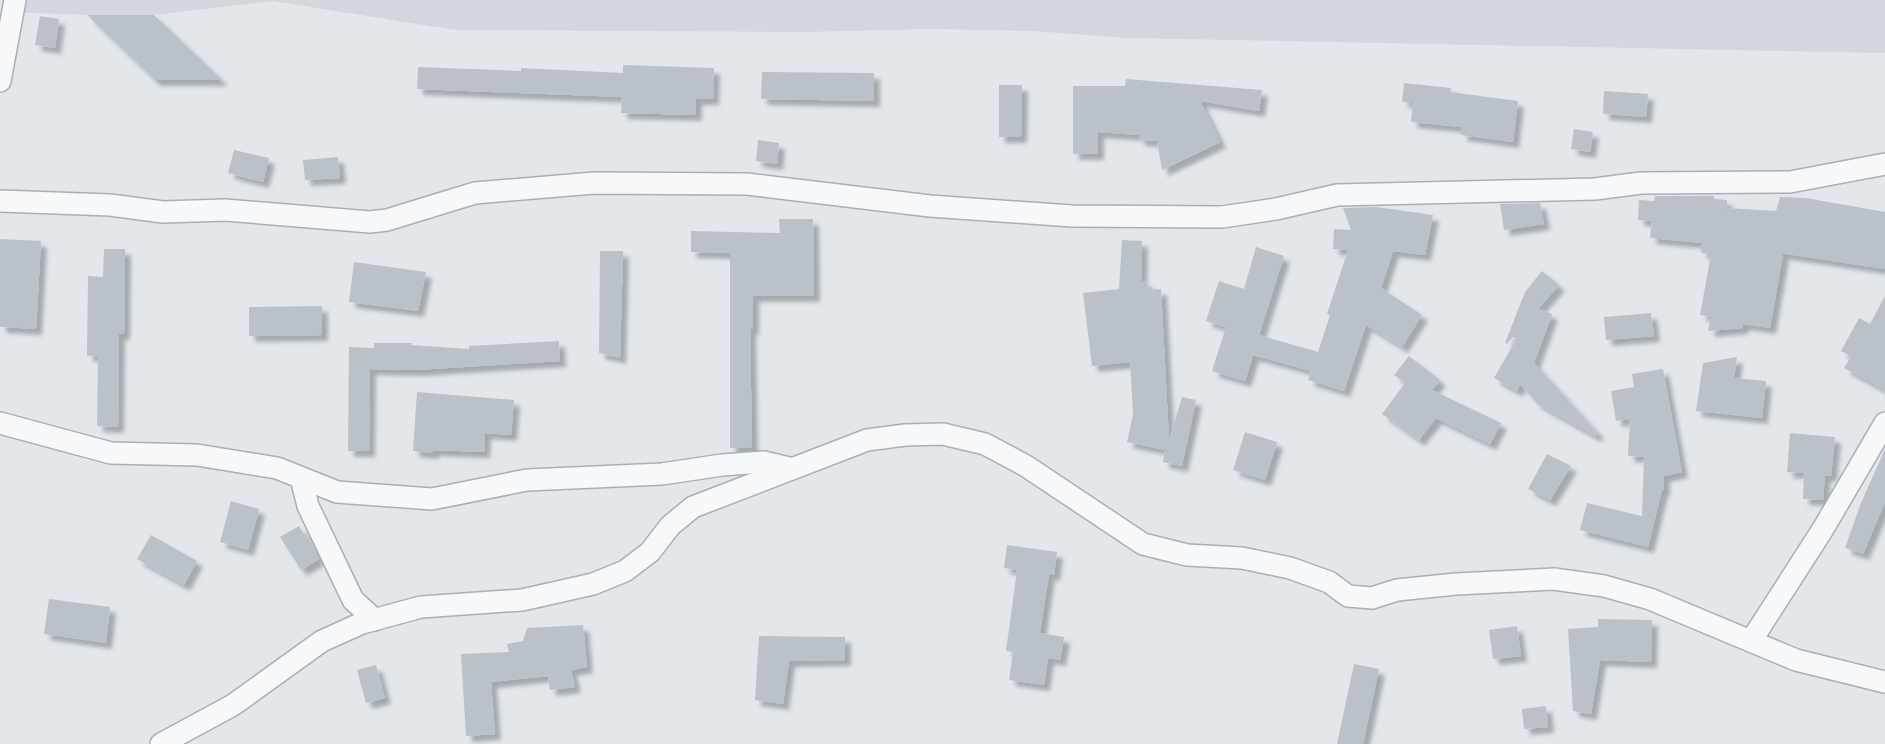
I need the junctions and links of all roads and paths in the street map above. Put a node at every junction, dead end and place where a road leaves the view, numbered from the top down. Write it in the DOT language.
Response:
graph roads {
  1 [pos="15,0"];
  2 [pos="0,81"];
  3 [pos="1885,164"];
  4 [pos="0,201"];
  5 [pos="0,422"];
  6 [pos="1885,423"];
  7 [pos="789,468"];
  8 [pos="300,478"];
  9 [pos="375,620"];
  10 [pos="1751,641"];
  11 [pos="1885,682"];
  12 [pos="161,744"];
  1 -- 2 [label="street"];
  3 -- 4 [label="street"];
  5 -- 8 [label="street"];
  6 -- 10 [label="street"];
  7 -- 8 [label="street"];
  7 -- 9 [label="street"];
  7 -- 10 [label="street"];
  8 -- 9 [label="street"];
  9 -- 12 [label="street"];
  10 -- 11 [label="street"];
}
